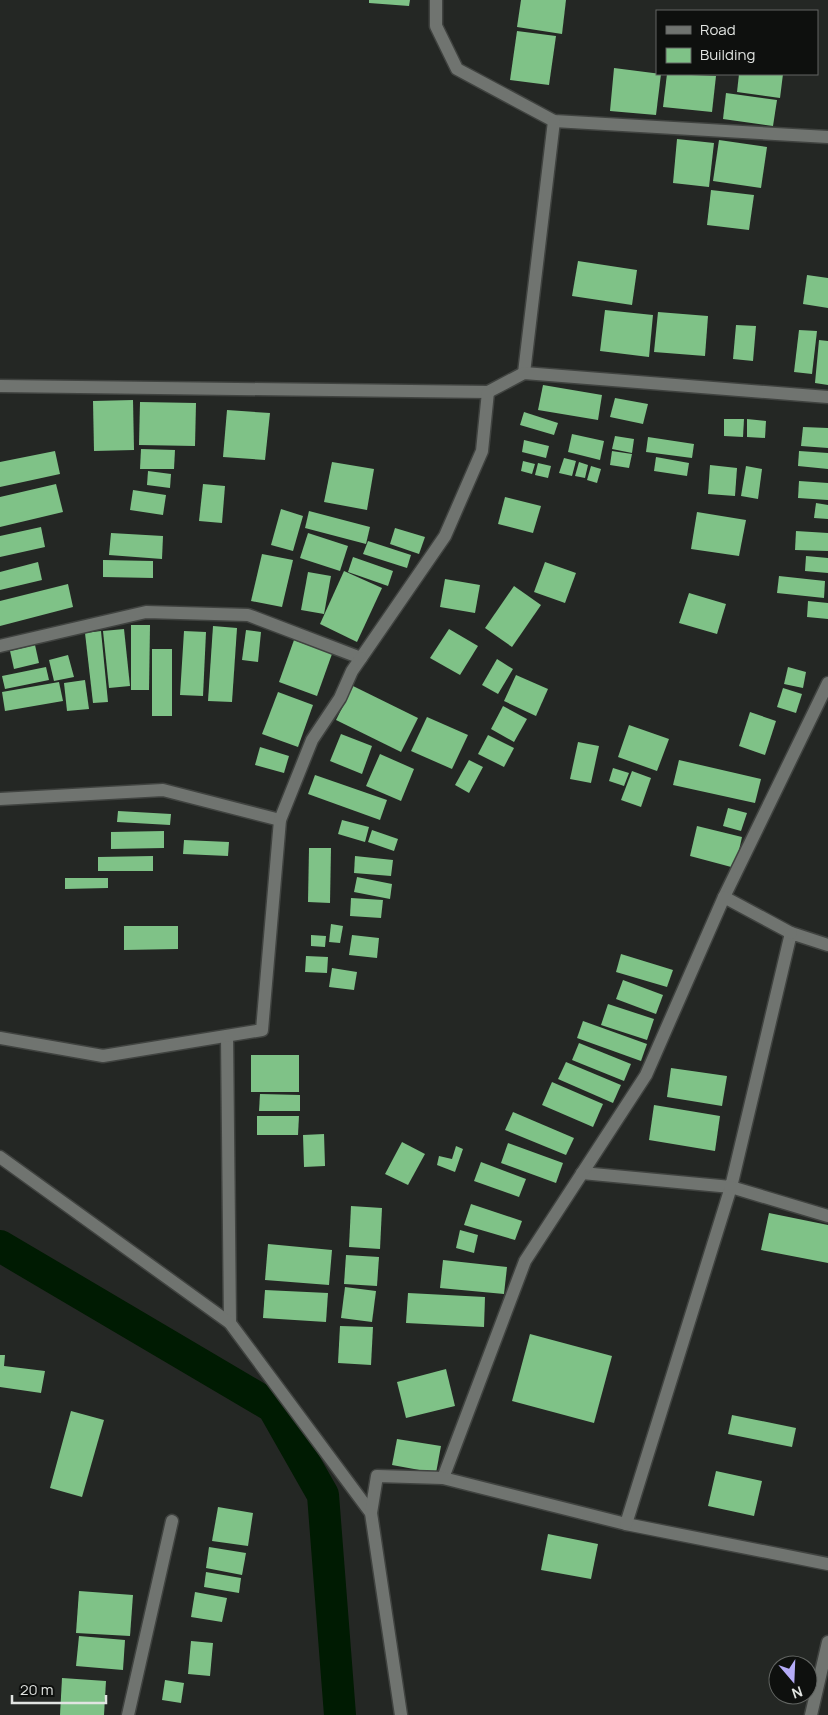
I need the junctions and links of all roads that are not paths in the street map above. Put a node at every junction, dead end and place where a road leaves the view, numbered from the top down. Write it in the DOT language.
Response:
graph roads {
  1 [pos="436,0"];
  2 [pos="554,121"];
  3 [pos="828,136"];
  4 [pos="524,373"];
  5 [pos="0,386"];
  6 [pos="488,392"];
  7 [pos="828,398"];
  8 [pos="0,646"];
  9 [pos="361,658"];
  10 [pos="828,683"];
  11 [pos="0,799"];
  12 [pos="280,820"];
  13 [pos="724,897"];
  14 [pos="791,933"];
  15 [pos="828,945"];
  16 [pos="227,1036"];
  17 [pos="0,1038"];
  18 [pos="0,1157"];
  19 [pos="582,1173"];
  20 [pos="731,1187"];
  21 [pos="828,1216"];
  22 [pos="230,1323"];
  23 [pos="443,1478"];
  24 [pos="371,1514"];
  25 [pos="172,1520"];
  26 [pos="626,1524"];
  27 [pos="828,1564"];
  28 [pos="828,1642"];
  29 [pos="128,1715"];
  30 [pos="401,1715"];
  31 [pos="811,1715"];
  1 -- 2 [label="street"];
  2 -- 3 [label="street"];
  2 -- 4 [label="street"];
  4 -- 6 [label="street"];
  4 -- 7 [label="street"];
  5 -- 6 [label="street"];
  6 -- 9 [label="street"];
  8 -- 9 [label="street"];
  9 -- 12 [label="street"];
  10 -- 13 [label="street"];
  11 -- 12 [label="street"];
  12 -- 16 [label="street"];
  13 -- 14 [label="street"];
  13 -- 19 [label="street"];
  14 -- 15 [label="street"];
  14 -- 20 [label="street"];
  16 -- 17 [label="street"];
  16 -- 22 [label="street"];
  18 -- 22 [label="street"];
  19 -- 20 [label="street"];
  19 -- 23 [label="street"];
  20 -- 21 [label="street"];
  20 -- 26 [label="street"];
  22 -- 24 [label="street"];
  23 -- 24 [label="street"];
  23 -- 26 [label="street"];
  24 -- 30 [label="street"];
  25 -- 29 [label="street"];
  26 -- 27 [label="street"];
  28 -- 31 [label="street"];
}
